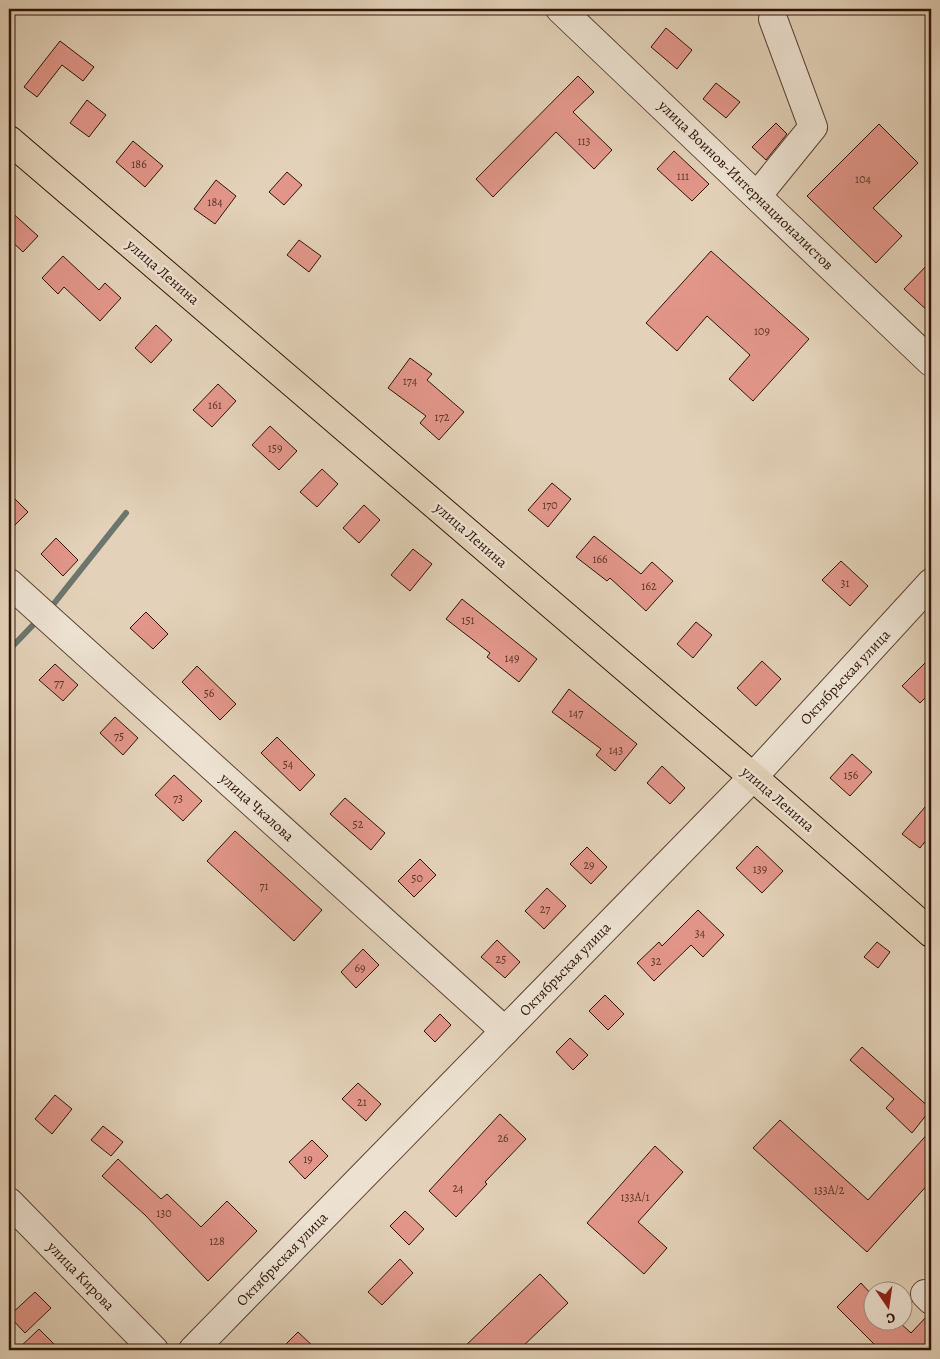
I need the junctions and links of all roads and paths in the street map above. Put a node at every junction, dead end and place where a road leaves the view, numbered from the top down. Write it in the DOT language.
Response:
graph roads {
  1 [pos="560,9"];
  2 [pos="773,20"];
  3 [pos="9,140"];
  4 [pos="757,196"];
  5 [pos="931,362"];
  6 [pos="9,583"];
  7 [pos="931,583"];
  8 [pos="753,777"];
  9 [pos="931,933"];
  10 [pos="505,1031"];
  11 [pos="9,1202"];
  12 [pos="154,1350"];
  13 [pos="193,1350"];
  1 -- 4 [label="street, улица Воинов-Интернационалистов"];
  2 -- 4 [label="street"];
  3 -- 8 [label="main road, улица Ленина"];
  4 -- 5 [label="street, улица Воинов-Интернационалистов"];
  6 -- 10 [label="street, улица Чкалова"];
  7 -- 8 [label="street, Октябрьская улица"];
  8 -- 9 [label="main road, улица Ленина"];
  8 -- 10 [label="street, Октябрьская улица"];
  10 -- 13 [label="street, Октябрьская улица"];
  11 -- 12 [label="street, улица Кирова"];
}
